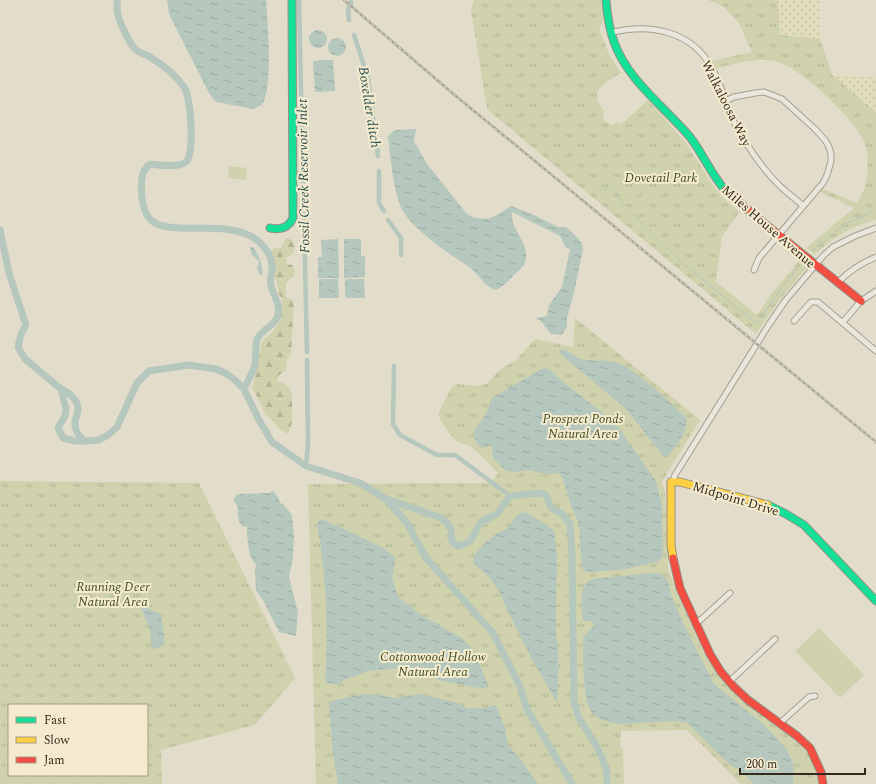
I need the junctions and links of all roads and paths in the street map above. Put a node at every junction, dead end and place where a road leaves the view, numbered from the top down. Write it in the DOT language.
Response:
graph roads {
  1 [pos="292,0"];
  2 [pos="606,0"];
  3 [pos="610,34"];
  4 [pos="725,101"];
  5 [pos="803,206"];
  6 [pos="270,228"];
  7 [pos="876,228"];
  8 [pos="778,235"];
  9 [pos="876,257"];
  10 [pos="815,266"];
  11 [pos="754,270"];
  12 [pos="837,283"];
  13 [pos="876,291"];
  14 [pos="861,302"];
  15 [pos="794,321"];
  16 [pos="843,322"];
  17 [pos="876,351"];
  18 [pos="676,481"];
  19 [pos="730,592"];
  20 [pos="876,601"];
  21 [pos="696,624"];
  22 [pos="775,639"];
  23 [pos="729,682"];
  24 [pos="815,696"];
  25 [pos="780,723"];
  26 [pos="823,784"];
  1 -- 6 [label="street"];
  2 -- 3 [label="street, Miles House Avenue"];
  3 -- 4 [label="street, Walkaloosa Way"];
  3 -- 8 [label="street, Miles House Avenue"];
  4 -- 5 [label="street, Walkaloosa Way"];
  4 -- 5 [label="street"];
  5 -- 8 [label="street"];
  7 -- 10 [label="street"];
  8 -- 10 [label="street, Miles House Avenue"];
  8 -- 11 [label="street"];
  9 -- 12 [label="street"];
  10 -- 12 [label="street, Miles House Avenue"];
  10 -- 18 [label="street"];
  12 -- 14 [label="street, Miles House Avenue"];
  13 -- 14 [label="street"];
  14 -- 16 [label="street"];
  15 -- 16 [label="street"];
  16 -- 17 [label="street"];
  18 -- 20 [label="street, Midpoint Drive"];
  18 -- 21 [label="street"];
  19 -- 21 [label="street"];
  21 -- 23 [label="street"];
  22 -- 23 [label="street"];
  23 -- 25 [label="street"];
  24 -- 25 [label="street"];
  25 -- 26 [label="street"];
}
